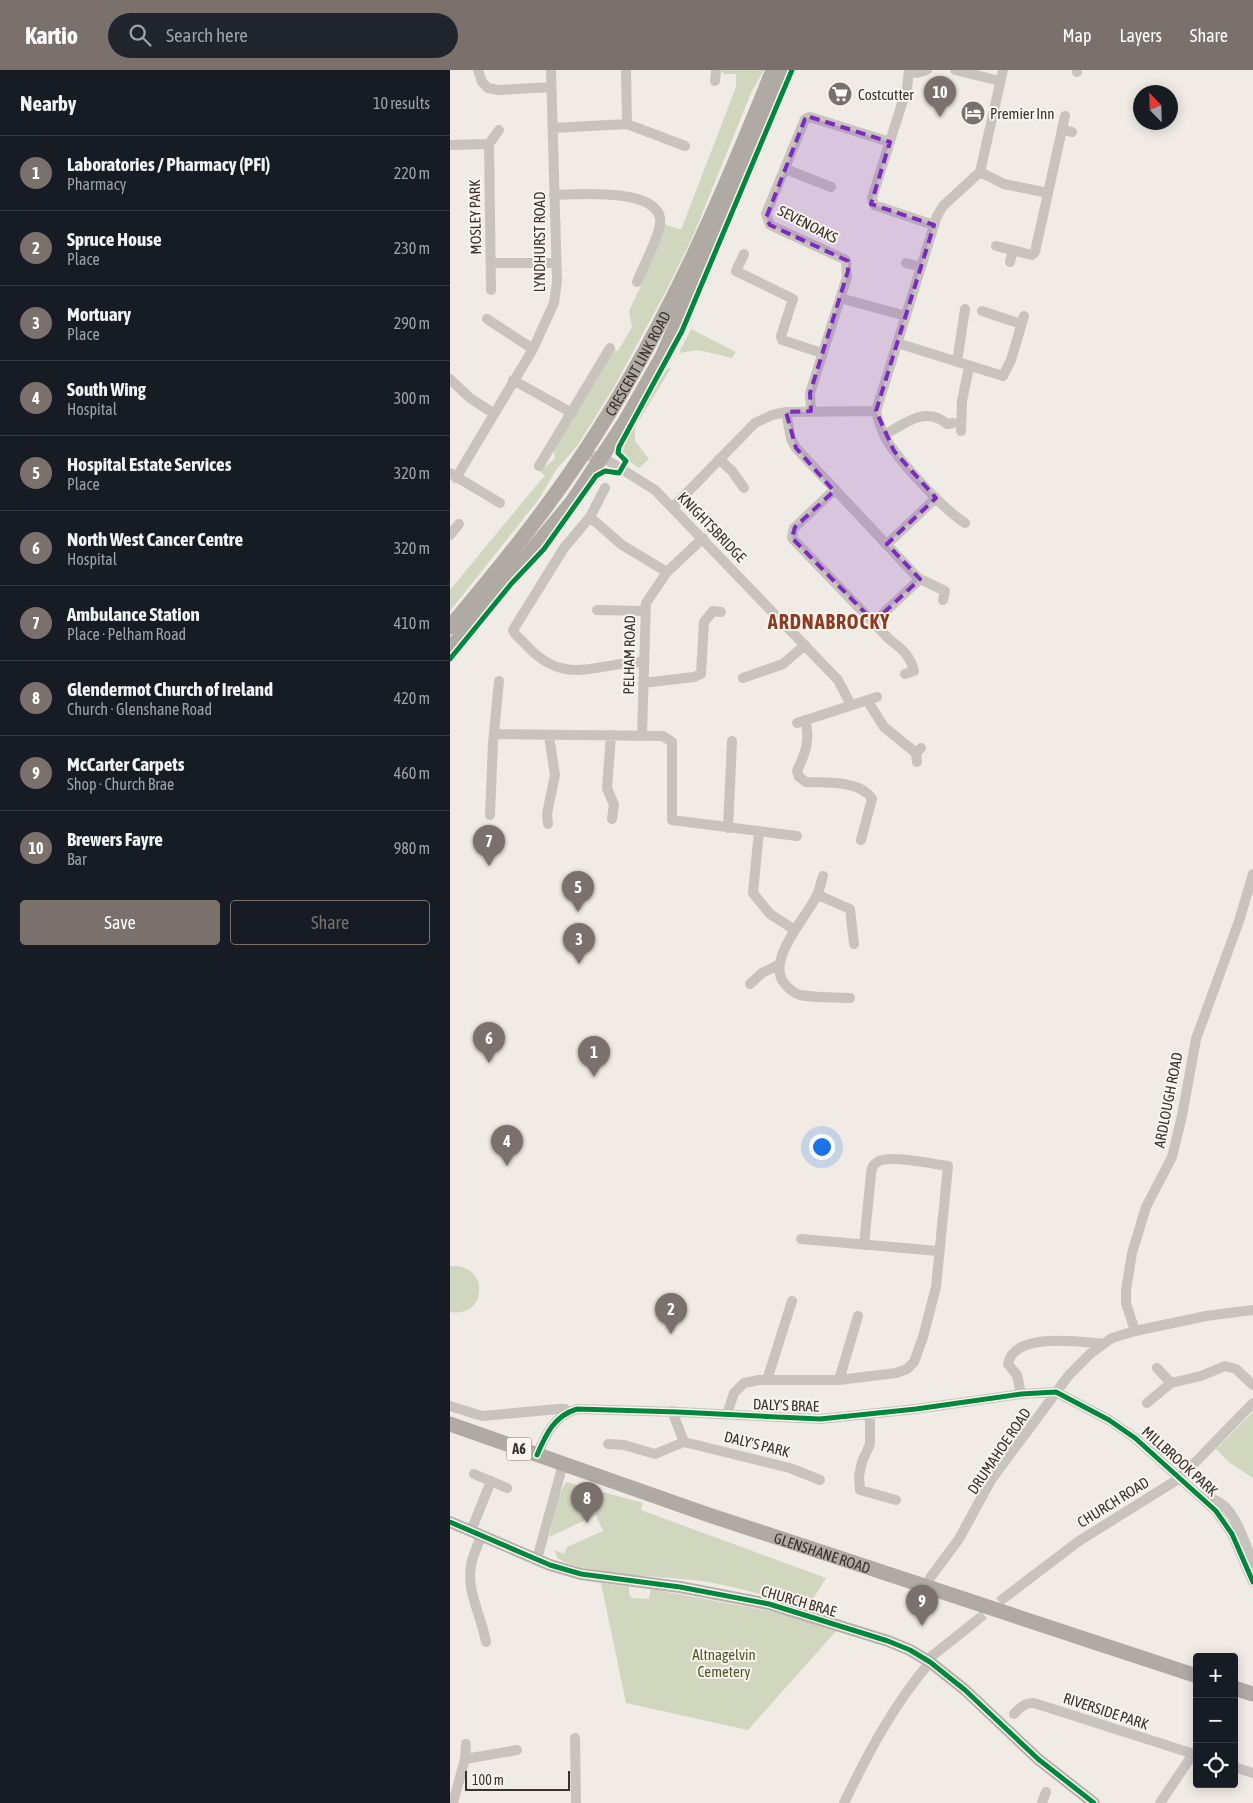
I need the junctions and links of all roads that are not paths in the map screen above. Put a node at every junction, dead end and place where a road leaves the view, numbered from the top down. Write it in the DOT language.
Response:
graph roads {
  1 [pos="478,70"];
  2 [pos="551,70"];
  3 [pos="626,70"];
  4 [pos="716,70"];
  5 [pos="773,70"];
  6 [pos="786,70"];
  7 [pos="955,70"];
  8 [pos="1003,70"];
  9 [pos="916,71"];
  10 [pos="716,81"];
  11 [pos="1000,81"];
  12 [pos="551,87"];
  13 [pos="1065,116"];
  14 [pos="627,124"];
  15 [pos="553,128"];
  16 [pos="499,130"];
  17 [pos="890,142"];
  18 [pos="489,144"];
  19 [pos="450,145"];
  20 [pos="685,146"];
  21 [pos="785,169"];
  22 [pos="980,172"];
  23 [pos="831,187"];
  24 [pos="1048,193"];
  25 [pos="554,195"];
  26 [pos="934,225"];
  27 [pos="996,246"];
  28 [pos="1013,251"];
  29 [pos="744,254"];
  30 [pos="556,262"];
  31 [pos="1010,262"];
  32 [pos="491,263"];
  33 [pos="906,263"];
  34 [pos="922,265"];
  35 [pos="637,282"];
  36 [pos="491,290"];
  37 [pos="840,298"];
  38 [pos="965,309"];
  39 [pos="982,311"];
  40 [pos="906,316"];
  41 [pos="487,320"];
  42 [pos="897,343"];
  43 [pos="610,348"];
  44 [pos="533,349"];
  45 [pos="822,353"];
  46 [pos="957,362"];
  47 [pos="969,367"];
  48 [pos="450,379"];
  49 [pos="513,380"];
  50 [pos="876,411"];
  51 [pos="493,412"];
  52 [pos="786,412"];
  53 [pos="811,412"];
  54 [pos="572,413"];
  55 [pos="953,423"];
  56 [pos="960,432"];
  57 [pos="884,435"];
  58 [pos="581,456"];
  59 [pos="602,458"];
  60 [pos="720,459"];
  61 [pos="539,466"];
  62 [pos="453,475"];
  63 [pos="605,488"];
  64 [pos="744,488"];
  65 [pos="834,490"];
  66 [pos="936,498"];
  67 [pos="500,503"];
  68 [pos="673,507"];
  69 [pos="590,516"];
  70 [pos="965,523"];
  71 [pos="459,524"];
  72 [pos="450,535"];
  73 [pos="702,538"];
  74 [pos="887,544"];
  75 [pos="667,572"];
  76 [pos="920,579"];
  77 [pos="943,600"];
  78 [pos="597,610"];
  79 [pos="644,611"];
  80 [pos="721,612"];
  81 [pos="874,622"];
  82 [pos="450,626"];
  83 [pos="805,645"];
  84 [pos="450,649"];
  85 [pos="643,662"];
  86 [pos="747,674"];
  87 [pos="905,674"];
  88 [pos="499,681"];
  89 [pos="643,683"];
  90 [pos="852,705"];
  91 [pos="495,734"];
  92 [pos="642,734"];
  93 [pos="611,735"];
  94 [pos="549,736"];
  95 [pos="732,741"];
  96 [pos="918,754"];
  97 [pos="490,815"];
  98 [pos="612,819"];
  99 [pos="548,824"];
  100 [pos="728,828"];
  101 [pos="759,831"];
  102 [pos="797,836"];
  103 [pos="861,840"];
  104 [pos="1253,874"];
  105 [pos="823,876"];
  106 [pos="818,895"];
  107 [pos="795,930"];
  108 [pos="854,944"];
  109 [pos="778,966"];
  110 [pos="750,984"];
  111 [pos="850,998"];
  112 [pos="801,1239"];
  113 [pos="864,1245"];
  114 [pos="938,1251"];
  115 [pos="792,1301"];
  116 [pos="1253,1310"];
  117 [pos="858,1316"];
  118 [pos="1135,1331"];
  119 [pos="1104,1344"];
  120 [pos="1157,1368"];
  121 [pos="767,1380"];
  122 [pos="839,1380"];
  123 [pos="1171,1383"];
  124 [pos="1253,1385"];
  125 [pos="1056,1392"];
  126 [pos="1021,1394"];
  127 [pos="1253,1402"];
  128 [pos="1147,1404"];
  129 [pos="450,1406"];
  130 [pos="672,1411"];
  131 [pos="567,1412"];
  132 [pos="727,1414"];
  133 [pos="870,1415"];
  134 [pos="450,1424"];
  135 [pos="684,1442"];
  136 [pos="608,1444"];
  137 [pos="537,1455"];
  138 [pos="563,1464"];
  139 [pos="474,1474"];
  140 [pos="1180,1478"];
  141 [pos="820,1480"];
  142 [pos="492,1481"];
  143 [pos="507,1488"];
  144 [pos="896,1500"];
  145 [pos="1229,1519"];
  146 [pos="450,1522"];
  147 [pos="476,1533"];
  148 [pos="537,1559"];
  149 [pos="1253,1563"];
  150 [pos="1253,1582"];
  151 [pos="927,1587"];
  152 [pos="1004,1598"];
  153 [pos="976,1621"];
  154 [pos="486,1642"];
  155 [pos="928,1661"];
  156 [pos="1193,1675"];
  157 [pos="1238,1689"];
  158 [pos="1253,1694"];
  159 [pos="1014,1714"];
  160 [pos="576,1738"];
  161 [pos="466,1744"];
  162 [pos="516,1750"];
  163 [pos="1193,1753"];
  164 [pos="1193,1757"];
  165 [pos="464,1759"];
  166 [pos="1238,1768"];
  167 [pos="1253,1774"];
  168 [pos="1046,1792"];
  169 [pos="453,1803"];
  170 [pos="576,1803"];
  171 [pos="844,1803"];
  172 [pos="1042,1803"];
  173 [pos="1094,1803"];
  174 [pos="1160,1803"];
  1 -- 12 [label="street"];
  2 -- 12 [label="street, LYNDHURST ROAD"];
  3 -- 14 [label="street"];
  4 -- 10 [label="street"];
  5 -- 58 [label="highway, CRESCENT LINK ROAD"];
  6 -- 59 [label="highway, CRESCENT LINK ROAD"];
  7 -- 11 [label="street"];
  8 -- 11 [label="street"];
  9 -- 17 [label="street"];
  11 -- 22 [label="street"];
  12 -- 15 [label="street, LYNDHURST ROAD"];
  13 -- 24 [label="street"];
  14 -- 15 [label="street"];
  14 -- 20 [label="street"];
  15 -- 25 [label="street, LYNDHURST ROAD"];
  16 -- 18 [label="street"];
  17 -- 21 [label="street, SEVENOAKS"];
  17 -- 26 [label="street"];
  18 -- 19 [label="street"];
  18 -- 32 [label="street, MOSLEY PARK"];
  21 -- 23 [label="street"];
  21 -- 37 [label="street, SEVENOAKS"];
  22 -- 24 [label="street"];
  22 -- 26 [label="street"];
  24 -- 28 [label="street"];
  25 -- 30 [label="street, LYNDHURST ROAD"];
  25 -- 35 [label="street"];
  26 -- 34 [label="street"];
  27 -- 28 [label="street"];
  28 -- 31 [label="street"];
  29 -- 45 [label="street"];
  30 -- 32 [label="street"];
  30 -- 44 [label="street, LYNDHURST ROAD"];
  32 -- 36 [label="street, MOSLEY PARK"];
  33 -- 34 [label="street"];
  34 -- 40 [label="street"];
  37 -- 40 [label="street"];
  37 -- 45 [label="street, SEVENOAKS"];
  38 -- 46 [label="street"];
  39 -- 47 [label="street"];
  40 -- 42 [label="street"];
  41 -- 44 [label="street"];
  42 -- 46 [label="street"];
  42 -- 50 [label="street"];
  43 -- 54 [label="street"];
  44 -- 49 [label="street, LYNDHURST ROAD"];
  45 -- 53 [label="street, SEVENOAKS"];
  46 -- 47 [label="street"];
  47 -- 56 [label="street"];
  48 -- 51 [label="street"];
  49 -- 51 [label="street, LYNDHURST ROAD"];
  49 -- 54 [label="street"];
  50 -- 53 [label="street"];
  50 -- 57 [label="street"];
  51 -- 62 [label="street, LYNDHURST ROAD"];
  52 -- 53 [label="street"];
  52 -- 60 [label="street"];
  52 -- 65 [label="street"];
  54 -- 61 [label="street"];
  55 -- 57 [label="street"];
  57 -- 66 [label="street"];
  58 -- 59 [label="street, KNIGHTSBRIDGE"];
  58 -- 82 [label="highway, CRESCENT LINK ROAD"];
  59 -- 68 [label="street, KNIGHTSBRIDGE"];
  59 -- 84 [label="highway, CRESCENT LINK ROAD"];
  60 -- 64 [label="street"];
  60 -- 68 [label="street"];
  62 -- 67 [label="street"];
  63 -- 69 [label="street"];
  65 -- 74 [label="street"];
  65 -- 81 [label="street"];
  66 -- 70 [label="street"];
  66 -- 74 [label="street"];
  68 -- 73 [label="street, KNIGHTSBRIDGE"];
  69 -- 75 [label="street"];
  69 -- 85 [label="street"];
  71 -- 72 [label="street"];
  73 -- 75 [label="street, PELHAM ROAD"];
  73 -- 83 [label="street, KNIGHTSBRIDGE"];
  74 -- 76 [label="street"];
  75 -- 79 [label="street, PELHAM ROAD"];
  76 -- 77 [label="street"];
  76 -- 81 [label="street"];
  78 -- 79 [label="street"];
  79 -- 85 [label="street, PELHAM ROAD"];
  80 -- 89 [label="street"];
  81 -- 87 [label="street"];
  83 -- 86 [label="street"];
  83 -- 90 [label="street, KNIGHTSBRIDGE"];
  85 -- 89 [label="street, PELHAM ROAD"];
  88 -- 91 [label="street"];
  89 -- 92 [label="street, PELHAM ROAD"];
  90 -- 96 [label="street"];
  90 -- 103 [label="street"];
  91 -- 94 [label="street"];
  91 -- 97 [label="street"];
  92 -- 93 [label="street"];
  92 -- 100 [label="street"];
  93 -- 94 [label="street"];
  93 -- 98 [label="street"];
  94 -- 99 [label="street"];
  95 -- 100 [label="street"];
  100 -- 101 [label="street"];
  101 -- 102 [label="street"];
  101 -- 107 [label="street"];
  104 -- 118 [label="street, ARDLOUGH ROAD"];
  105 -- 106 [label="street"];
  106 -- 107 [label="street"];
  106 -- 108 [label="street"];
  107 -- 109 [label="street"];
  109 -- 110 [label="street"];
  109 -- 111 [label="street"];
  112 -- 113 [label="street"];
  113 -- 114 [label="street"];
  113 -- 114 [label="street"];
  114 -- 122 [label="street"];
  115 -- 121 [label="street"];
  116 -- 118 [label="street, DRUMAHOE ROAD"];
  117 -- 122 [label="street"];
  118 -- 119 [label="street, DRUMAHOE ROAD"];
  119 -- 125 [label="street, DRUMAHOE ROAD"];
  119 -- 126 [label="street"];
  120 -- 123 [label="street"];
  121 -- 122 [label="street"];
  121 -- 132 [label="street"];
  123 -- 124 [label="street"];
  123 -- 128 [label="street"];
  125 -- 126 [label="street, DALY'S BRAE"];
  125 -- 140 [label="street, MILLBROOK PARK"];
  125 -- 151 [label="street, DRUMAHOE ROAD"];
  126 -- 133 [label="street, DALY'S BRAE"];
  127 -- 140 [label="street, CHURCH ROAD"];
  129 -- 131 [label="street, DALY'S BRAE"];
  130 -- 131 [label="street, DALY'S BRAE"];
  130 -- 132 [label="street, DALY'S BRAE"];
  130 -- 135 [label="street"];
  131 -- 137 [label="street"];
  132 -- 133 [label="street, DALY'S BRAE"];
  133 -- 144 [label="street"];
  134 -- 137 [label="highway, GLENSHANE ROAD / A6"];
  135 -- 136 [label="street"];
  135 -- 141 [label="street, DALY'S PARK"];
  137 -- 138 [label="highway, GLENSHANE ROAD / A6"];
  138 -- 148 [label="street"];
  138 -- 151 [label="highway, GLENSHANE ROAD / A6"];
  139 -- 142 [label="street"];
  140 -- 145 [label="street, MILLBROOK PARK"];
  140 -- 152 [label="street, CHURCH ROAD"];
  142 -- 143 [label="street"];
  142 -- 147 [label="street"];
  145 -- 149 [label="street"];
  145 -- 150 [label="street, MILLBROOK PARK"];
  146 -- 147 [label="main road, CHURCH BRAE"];
  147 -- 148 [label="main road, CHURCH BRAE"];
  147 -- 154 [label="street"];
  148 -- 155 [label="main road, CHURCH BRAE"];
  151 -- 156 [label="highway, GLENSHANE ROAD / A6"];
  153 -- 155 [label="street"];
  155 -- 171 [label="street"];
  155 -- 173 [label="main road, CHURCH BRAE"];
  157 -- 158 [label="highway"];
  159 -- 163 [label="street, RIVERSIDE PARK"];
  160 -- 170 [label="street"];
  161 -- 165 [label="street"];
  162 -- 165 [label="street"];
  164 -- 174 [label="street, RIVERSIDE PARK"];
  165 -- 169 [label="street"];
  166 -- 167 [label="street"];
  168 -- 172 [label="street"];
}
